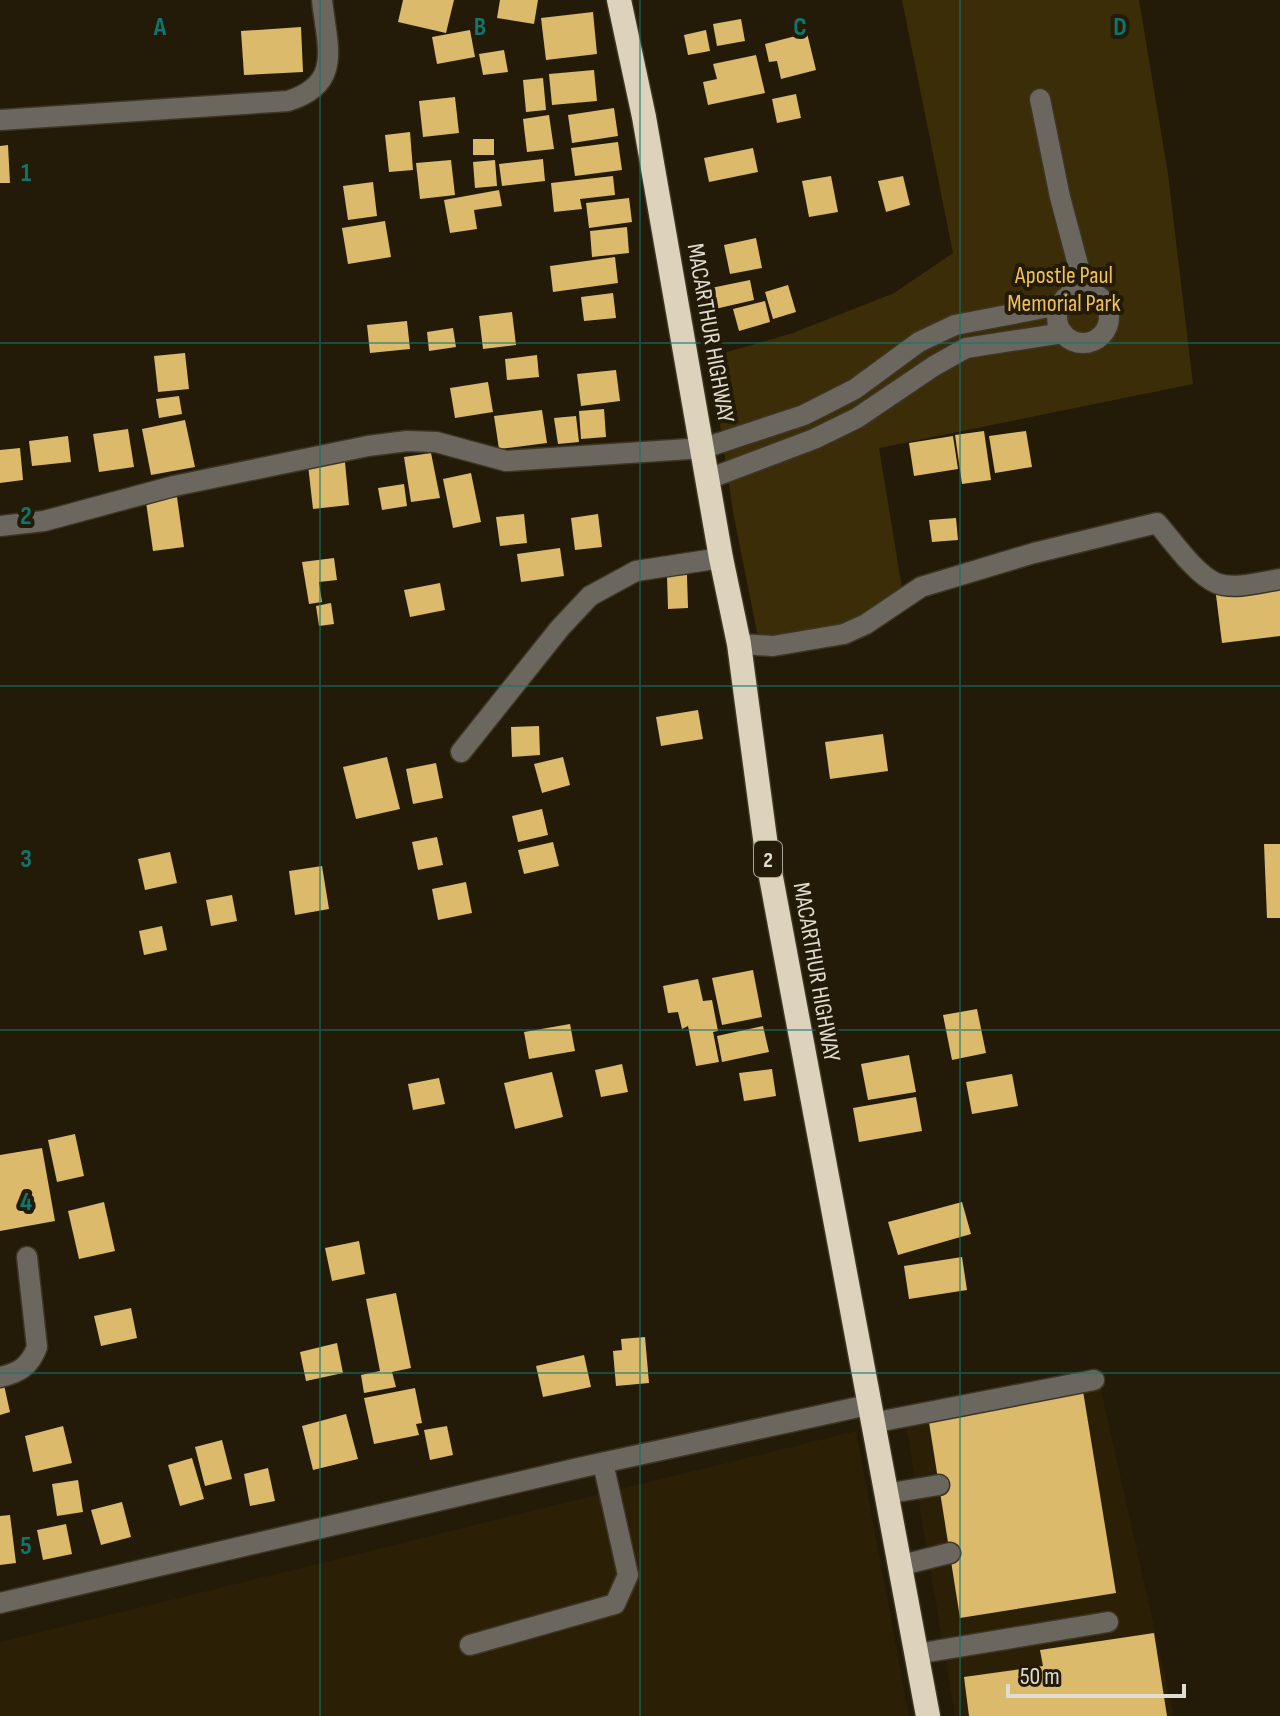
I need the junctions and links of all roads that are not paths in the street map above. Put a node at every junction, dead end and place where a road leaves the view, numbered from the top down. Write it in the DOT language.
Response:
graph roads {
  1 [pos="322,0"];
  2 [pos="619,0"];
  3 [pos="1040,99"];
  4 [pos="0,120"];
  5 [pos="1085,291"];
  6 [pos="1060,305"];
  7 [pos="955,325"];
  8 [pos="1063,333"];
  9 [pos="966,348"];
  10 [pos="804,415"];
  11 [pos="759,430"];
  12 [pos="814,439"];
  13 [pos="704,448"];
  14 [pos="768,457"];
  15 [pos="708,479"];
  16 [pos="0,526"];
  17 [pos="721,558"];
  18 [pos="1280,579"];
  19 [pos="739,644"];
  20 [pos="461,752"];
  21 [pos="27,1257"];
  22 [pos="0,1377"];
  23 [pos="1094,1380"];
  24 [pos="870,1414"];
  25 [pos="603,1463"];
  26 [pos="939,1485"];
  27 [pos="885,1494"];
  28 [pos="950,1553"];
  29 [pos="898,1566"];
  30 [pos="0,1603"];
  31 [pos="1108,1622"];
  32 [pos="470,1645"];
  33 [pos="916,1654"];
  34 [pos="928,1716"];
  1 -- 4 [label="street"];
  2 -- 13 [label="highway, MACARTHUR HIGHWAY / 2"];
  3 -- 5 [label="street"];
  5 -- 6 [label="street"];
  5 -- 8 [label="street"];
  6 -- 7 [label="street"];
  6 -- 8 [label="street"];
  7 -- 9 [label="street"];
  7 -- 10 [label="street"];
  8 -- 9 [label="street"];
  9 -- 12 [label="street"];
  10 -- 11 [label="street"];
  10 -- 12 [label="street"];
  11 -- 13 [label="street"];
  11 -- 14 [label="street"];
  12 -- 14 [label="street"];
  13 -- 15 [label="highway, MACARTHUR HIGHWAY / 2"];
  13 -- 16 [label="street"];
  14 -- 15 [label="street"];
  15 -- 17 [label="highway, MACARTHUR HIGHWAY / 2"];
  17 -- 19 [label="highway, MACARTHUR HIGHWAY / 2"];
  17 -- 20 [label="street"];
  18 -- 19 [label="street"];
  19 -- 24 [label="highway, MACARTHUR HIGHWAY / 2"];
  21 -- 22 [label="street"];
  23 -- 24 [label="street"];
  24 -- 25 [label="street"];
  24 -- 27 [label="highway, MACARTHUR HIGHWAY / 2"];
  25 -- 30 [label="street"];
  25 -- 32 [label="street"];
  26 -- 27 [label="street"];
  27 -- 29 [label="highway, MACARTHUR HIGHWAY / 2"];
  28 -- 29 [label="street"];
  29 -- 33 [label="highway, MACARTHUR HIGHWAY / 2"];
  31 -- 33 [label="street"];
  33 -- 34 [label="highway, MACARTHUR HIGHWAY / 2"];
}
